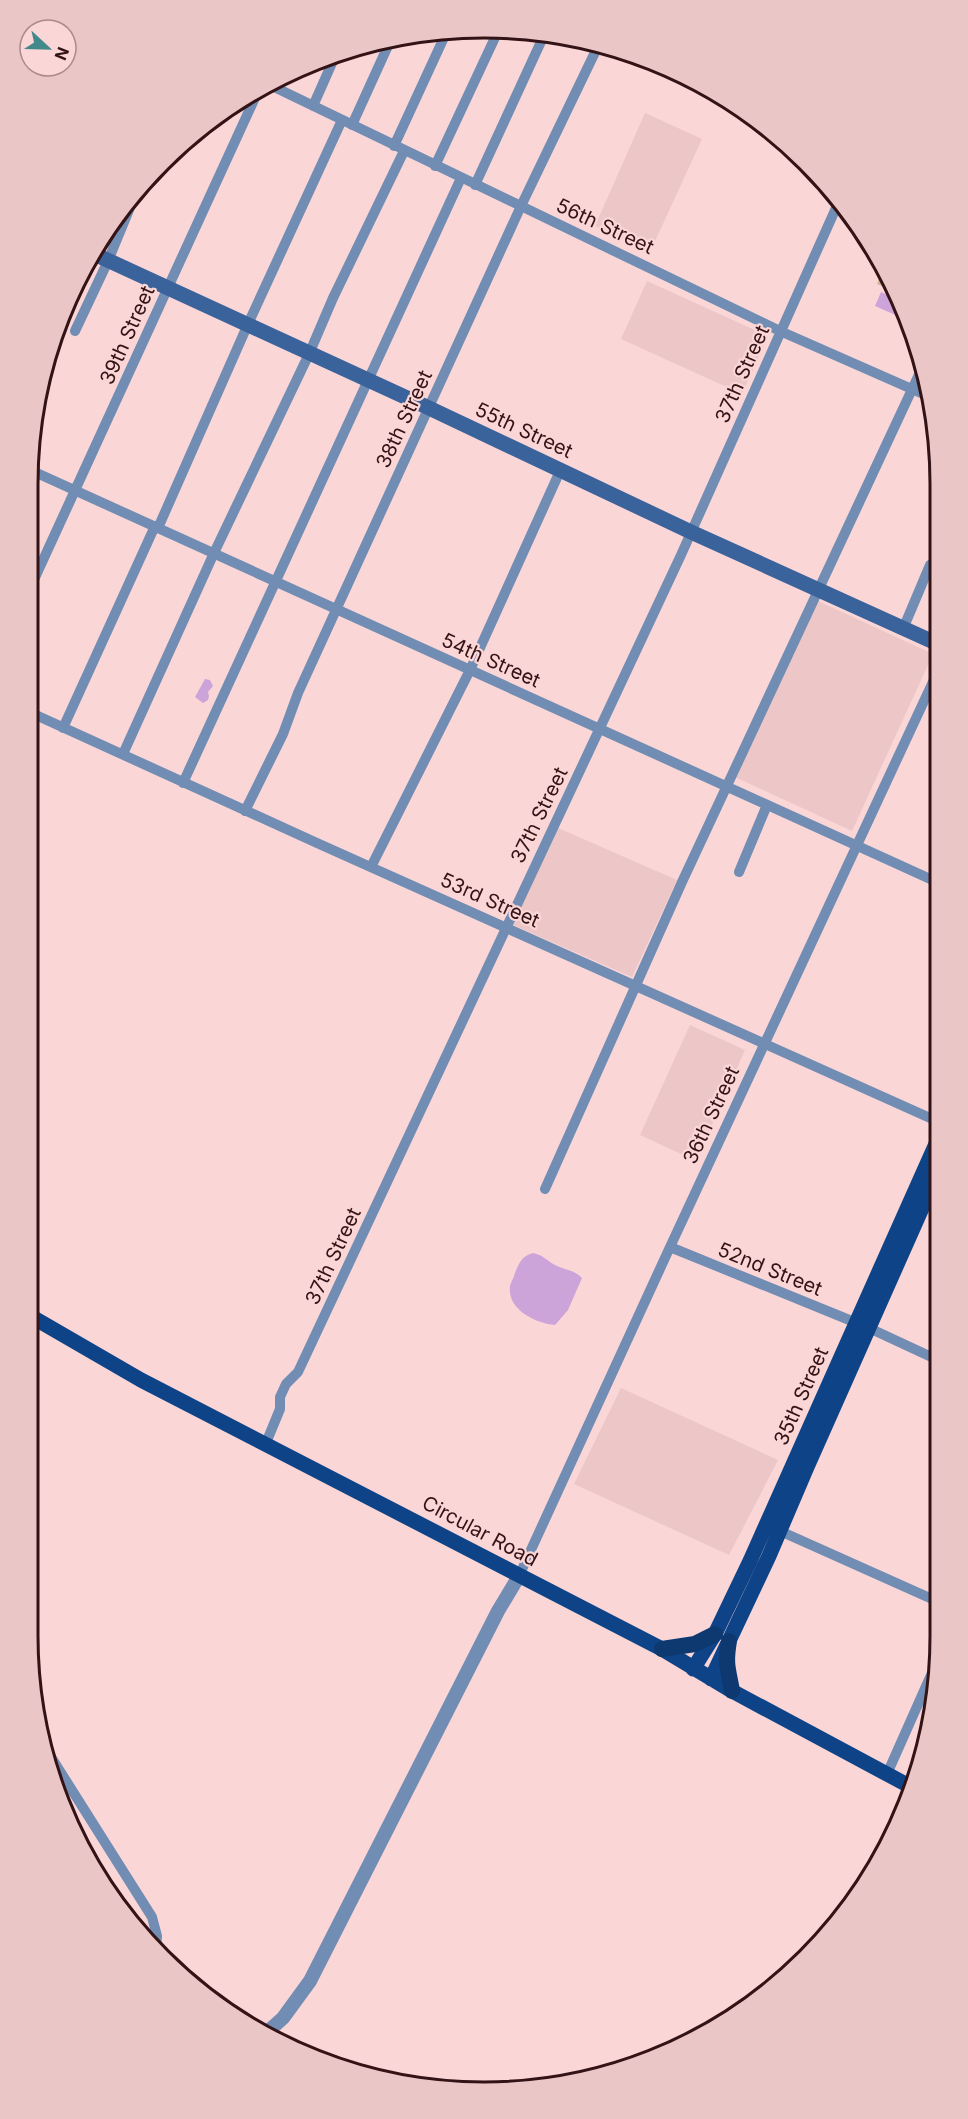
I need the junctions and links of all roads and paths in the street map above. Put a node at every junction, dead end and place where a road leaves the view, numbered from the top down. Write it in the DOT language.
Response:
graph roads {
  1 [pos="495,38"];
  2 [pos="444,39"];
  3 [pos="541,41"];
  4 [pos="386,49"];
  5 [pos="595,52"];
  6 [pos="332,64"];
  7 [pos="278,89"];
  8 [pos="253,102"];
  9 [pos="313,106"];
  10 [pos="347,122"];
  11 [pos="399,148"];
  12 [pos="435,166"];
  13 [pos="461,178"];
  14 [pos="475,185"];
  15 [pos="521,206"];
  16 [pos="835,209"];
  17 [pos="126,218"];
  18 [pos="100,257"];
  19 [pos="108,261"];
  20 [pos="168,287"];
  21 [pos="248,324"];
  22 [pos="75,331"];
  23 [pos="780,331"];
  24 [pos="309,354"];
  25 [pos="918,378"];
  26 [pos="367,380"];
  27 [pos="913,389"];
  28 [pos="921,393"];
  29 [pos="429,408"];
  30 [pos="560,471"];
  31 [pos="38,474"];
  32 [pos="76,491"];
  33 [pos="156,527"];
  34 [pos="691,532"];
  35 [pos="214,553"];
  36 [pos="930,565"];
  37 [pos="38,572"];
  38 [pos="277,582"];
  39 [pos="818,590"];
  40 [pos="337,610"];
  41 [pos="903,628"];
  42 [pos="930,640"];
  43 [pos="470,670"];
  44 [pos="930,688"];
  45 [pos="38,716"];
  46 [pos="63,728"];
  47 [pos="600,729"];
  48 [pos="123,754"];
  49 [pos="183,783"];
  50 [pos="727,787"];
  51 [pos="767,805"];
  52 [pos="245,810"];
  53 [pos="857,846"];
  54 [pos="371,867"];
  55 [pos="739,872"];
  56 [pos="930,879"];
  57 [pos="507,927"];
  58 [pos="637,986"];
  59 [pos="765,1044"];
  60 [pos="930,1118"];
  61 [pos="930,1159"];
  62 [pos="930,1188"];
  63 [pos="545,1189"];
  64 [pos="669,1247"];
  65 [pos="38,1320"];
  66 [pos="863,1326"];
  67 [pos="930,1356"];
  68 [pos="266,1443"];
  69 [pos="780,1531"];
  70 [pos="750,1561"];
  71 [pos="764,1568"];
  72 [pos="519,1576"];
  73 [pos="930,1598"];
  74 [pos="722,1637"];
  75 [pos="662,1649"];
  76 [pos="693,1669"];
  77 [pos="711,1679"];
  78 [pos="928,1681"];
  79 [pos="732,1691"];
  80 [pos="58,1768"];
  81 [pos="887,1774"];
  82 [pos="905,1784"];
  83 [pos="157,1939"];
  84 [pos="272,2027"];
  1 -- 12 [label="street"];
  2 -- 11 [label="street"];
  3 -- 14 [label="street"];
  4 -- 10 [label="street"];
  5 -- 15 [label="street, 38th Street"];
  6 -- 9 [label="street"];
  7 -- 9 [label="street, 56th Street"];
  8 -- 20 [label="street, 39th Street"];
  9 -- 10 [label="street, 56th Street"];
  10 -- 11 [label="street, 56th Street"];
  10 -- 21 [label="street"];
  11 -- 12 [label="street, 56th Street"];
  11 -- 24 [label="street"];
  12 -- 13 [label="street, 56th Street"];
  13 -- 14 [label="street, 56th Street"];
  13 -- 26 [label="street"];
  14 -- 15 [label="street, 56th Street"];
  15 -- 23 [label="street, 56th Street"];
  15 -- 29 [label="street, 38th Street"];
  16 -- 23 [label="street, 37th Street"];
  17 -- 19 [label="street"];
  18 -- 19 [label="main road, 55th Street"];
  19 -- 20 [label="main road, 55th Street"];
  19 -- 22 [label="street"];
  20 -- 21 [label="main road, 55th Street"];
  20 -- 32 [label="street, 39th Street"];
  21 -- 24 [label="main road, 55th Street"];
  21 -- 33 [label="street"];
  23 -- 27 [label="street, 56th Street"];
  23 -- 34 [label="street, 37th Street"];
  24 -- 26 [label="main road, 55th Street"];
  24 -- 35 [label="street"];
  25 -- 27 [label="street"];
  26 -- 29 [label="main road, 55th Street"];
  26 -- 38 [label="street"];
  27 -- 28 [label="street, 56th Street"];
  27 -- 39 [label="street"];
  29 -- 30 [label="main road, 55th Street"];
  29 -- 40 [label="street, 38th Street"];
  30 -- 34 [label="main road, 55th Street"];
  30 -- 43 [label="street"];
  31 -- 32 [label="street, 54th Street"];
  32 -- 33 [label="street, 54th Street"];
  32 -- 37 [label="street, 39th Street"];
  33 -- 35 [label="street, 54th Street"];
  33 -- 46 [label="street"];
  34 -- 39 [label="main road, 55th Street"];
  34 -- 47 [label="street, 37th Street"];
  35 -- 38 [label="street, 54th Street"];
  35 -- 48 [label="street"];
  36 -- 41 [label="street"];
  38 -- 40 [label="street, 54th Street"];
  38 -- 49 [label="street"];
  39 -- 41 [label="main road, 55th Street"];
  39 -- 50 [label="street"];
  40 -- 43 [label="street, 54th Street"];
  40 -- 52 [label="street, 38th Street"];
  41 -- 42 [label="main road, 55th Street"];
  43 -- 47 [label="street, 54th Street"];
  43 -- 54 [label="street"];
  44 -- 53 [label="street, 36th Street"];
  45 -- 46 [label="street, 53rd Street"];
  46 -- 48 [label="street, 53rd Street"];
  47 -- 50 [label="street, 54th Street"];
  47 -- 57 [label="street, 37th Street"];
  48 -- 49 [label="street, 53rd Street"];
  49 -- 52 [label="street, 53rd Street"];
  50 -- 51 [label="street, 54th Street"];
  50 -- 58 [label="street"];
  51 -- 53 [label="street, 54th Street"];
  51 -- 55 [label="street"];
  52 -- 54 [label="street, 53rd Street"];
  53 -- 56 [label="street, 54th Street"];
  53 -- 59 [label="street, 36th Street"];
  54 -- 57 [label="street, 53rd Street"];
  57 -- 58 [label="street, 53rd Street"];
  57 -- 68 [label="street, 37th Street"];
  58 -- 59 [label="street, 53rd Street"];
  58 -- 63 [label="street"];
  59 -- 60 [label="street, 53rd Street"];
  59 -- 64 [label="street, 36th Street"];
  61 -- 66 [label="main road, 35th Street"];
  62 -- 66 [label="main road, 35th Street"];
  64 -- 66 [label="street, 52nd Street"];
  64 -- 72 [label="street, 36th Street"];
  65 -- 68 [label="main road, Circular Road"];
  66 -- 67 [label="street, 52nd Street"];
  66 -- 69 [label="main road, 35th Street"];
  66 -- 70 [label="main road, 35th Street"];
  68 -- 72 [label="main road, Circular Road"];
  69 -- 71 [label="main road, 35th Street"];
  69 -- 73 [label="street"];
  70 -- 71 [label="main road"];
  70 -- 74 [label="main road, 35th Street"];
  71 -- 74 [label="main road, 35th Street"];
  72 -- 75 [label="main road, Circular Road"];
  72 -- 84 [label="street"];
  74 -- 75 [label="highway"];
  74 -- 76 [label="main road, 35th Street"];
  74 -- 77 [label="main road, 35th Street"];
  74 -- 79 [label="highway"];
  75 -- 76 [label="main road, Circular Road"];
  76 -- 77 [label="main road, Circular Road"];
  77 -- 79 [label="main road, Circular Road"];
  78 -- 81 [label="street"];
  79 -- 81 [label="main road, Circular Road"];
  80 -- 83 [label="street"];
  81 -- 82 [label="main road, Circular Road"];
}
